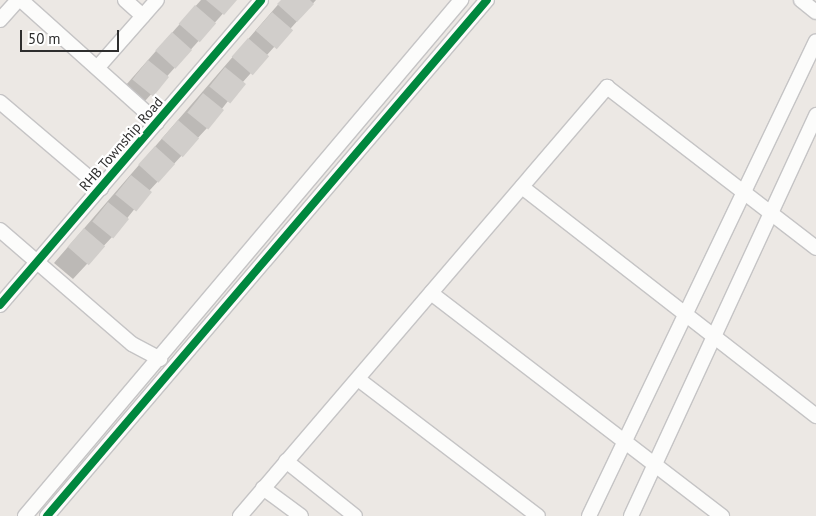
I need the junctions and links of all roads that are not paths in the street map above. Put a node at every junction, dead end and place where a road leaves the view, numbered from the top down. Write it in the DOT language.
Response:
graph roads {
  1 [pos="19,0"];
  2 [pos="125,0"];
  3 [pos="157,0"];
  4 [pos="261,0"];
  5 [pos="461,0"];
  6 [pos="487,0"];
  7 [pos="801,0"];
  8 [pos="816,12"];
  9 [pos="143,16"];
  10 [pos="0,20"];
  11 [pos="816,41"];
  12 [pos="98,68"];
  13 [pos="0,102"];
  14 [pos="816,115"];
  15 [pos="157,122"];
  16 [pos="522,187"];
  17 [pos="100,188"];
  18 [pos="743,193"];
  19 [pos="770,214"];
  20 [pos="0,230"];
  21 [pos="816,248"];
  22 [pos="37,262"];
  23 [pos="431,293"];
  24 [pos="0,305"];
  25 [pos="685,314"];
  26 [pos="714,336"];
  27 [pos="160,359"];
  28 [pos="358,379"];
  29 [pos="816,416"];
  30 [pos="625,441"];
  31 [pos="286,461"];
  32 [pos="655,464"];
  33 [pos="263,488"];
  34 [pos="25,516"];
  35 [pos="47,516"];
  36 [pos="240,516"];
  37 [pos="301,516"];
  38 [pos="355,516"];
  39 [pos="538,516"];
  40 [pos="589,516"];
  41 [pos="631,516"];
  42 [pos="722,516"];
  1 -- 10 [label="street"];
  1 -- 12 [label="street, RHB Township Road"];
  2 -- 9 [label="street"];
  3 -- 9 [label="street"];
  4 -- 15 [label="street, RHB Township Road"];
  5 -- 27 [label="street"];
  6 -- 35 [label="street"];
  7 -- 8 [label="street"];
  9 -- 12 [label="street"];
  11 -- 18 [label="street"];
  12 -- 15 [label="street, RHB Township Road"];
  13 -- 17 [label="street"];
  14 -- 19 [label="street"];
  15 -- 17 [label="street, RHB Township Road"];
  16 -- 18 [label="street"];
  16 -- 23 [label="street"];
  16 -- 25 [label="street"];
  17 -- 22 [label="street, RHB Township Road"];
  18 -- 19 [label="street"];
  18 -- 25 [label="street"];
  19 -- 21 [label="street"];
  19 -- 26 [label="street"];
  20 -- 22 [label="street"];
  22 -- 24 [label="street, RHB Township Road"];
  22 -- 27 [label="street"];
  23 -- 28 [label="street"];
  23 -- 30 [label="street"];
  25 -- 26 [label="street"];
  25 -- 30 [label="street"];
  26 -- 29 [label="street"];
  26 -- 32 [label="street"];
  27 -- 34 [label="street"];
  28 -- 31 [label="street"];
  28 -- 39 [label="street"];
  30 -- 32 [label="street"];
  30 -- 40 [label="street"];
  31 -- 33 [label="street"];
  31 -- 38 [label="street"];
  32 -- 41 [label="street"];
  32 -- 42 [label="street"];
  33 -- 36 [label="street"];
  33 -- 37 [label="street"];
}
